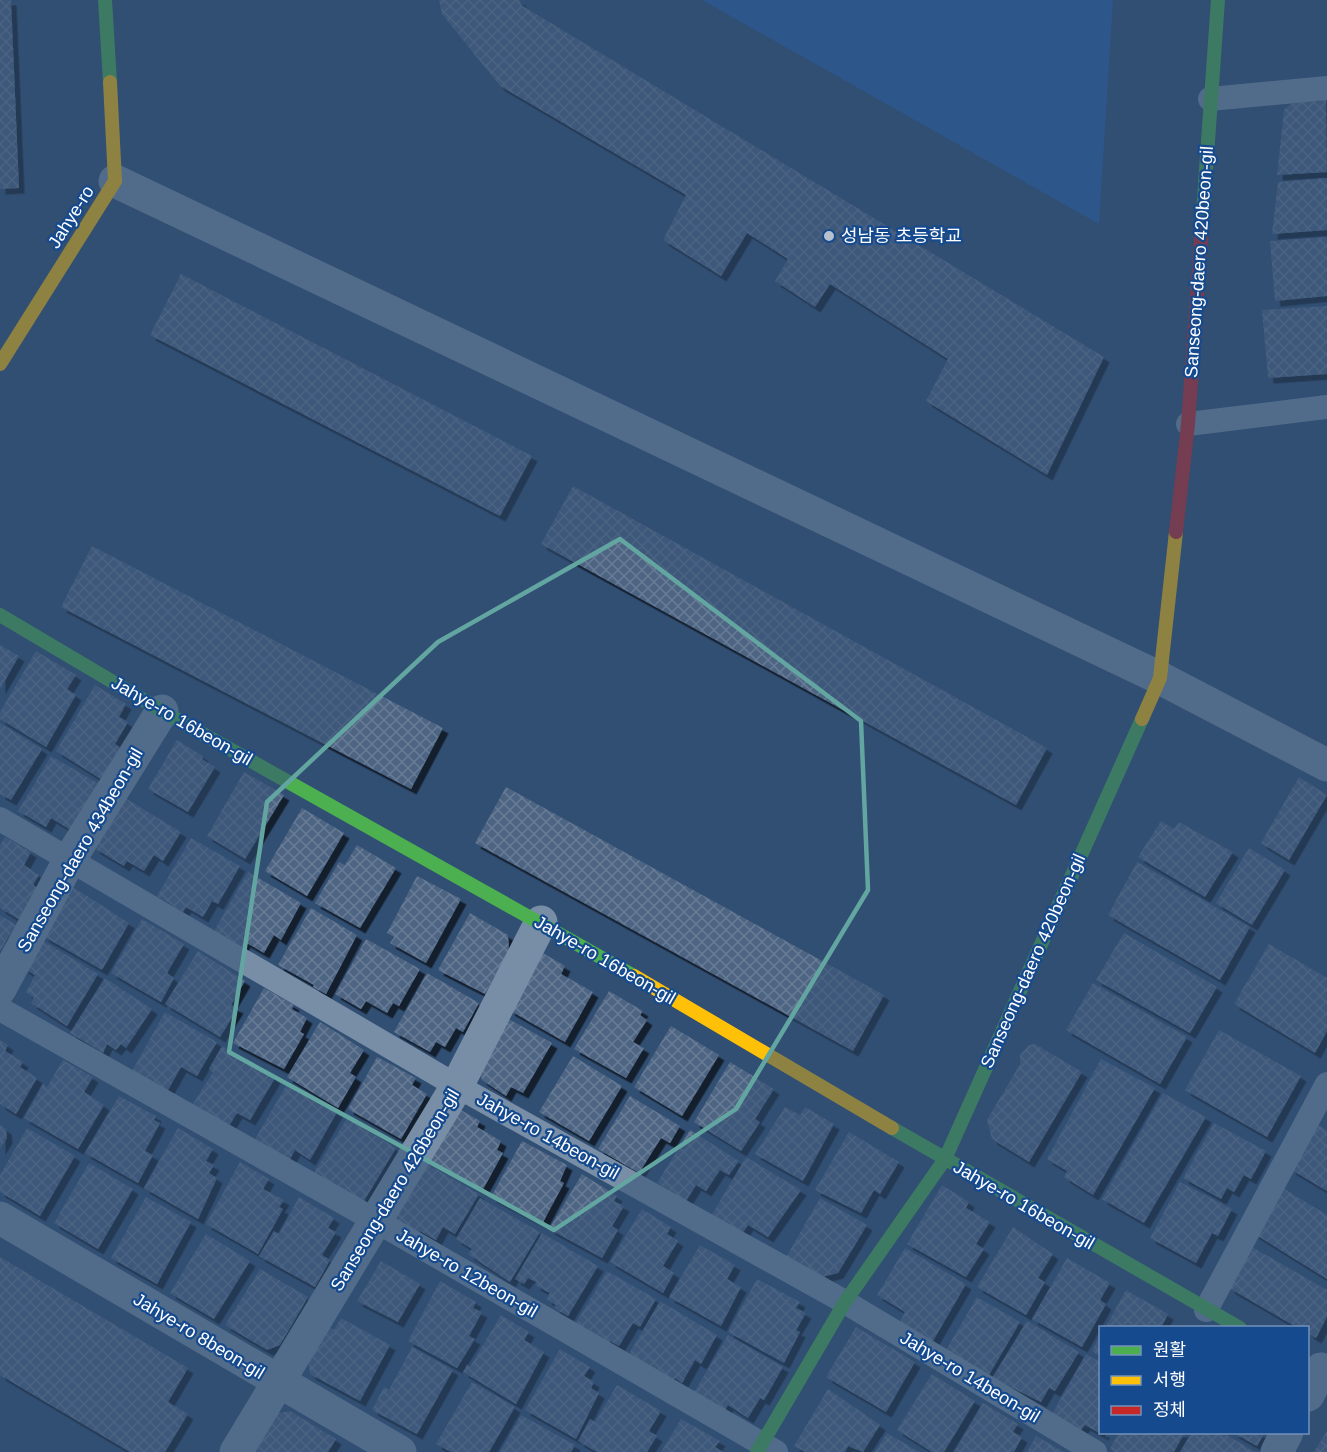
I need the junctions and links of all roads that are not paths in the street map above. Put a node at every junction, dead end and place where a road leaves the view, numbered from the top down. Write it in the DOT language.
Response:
graph roads {
  1 [pos="105,0"];
  2 [pos="1218,0"];
  3 [pos="1327,88"];
  4 [pos="1210,99"];
  5 [pos="115,181"];
  6 [pos="0,364"];
  7 [pos="1327,407"];
  8 [pos="1188,424"];
  9 [pos="0,615"];
  10 [pos="1160,678"];
  11 [pos="162,711"];
  12 [pos="1327,765"];
  13 [pos="0,819"];
  14 [pos="70,859"];
  15 [pos="541,922"];
  16 [pos="0,989"];
  17 [pos="0,1009"];
  18 [pos="1327,1084"];
  19 [pos="457,1086"];
  20 [pos="945,1159"];
  21 [pos="0,1218"];
  22 [pos="378,1221"];
  23 [pos="845,1302"];
  24 [pos="1206,1310"];
  25 [pos="1236,1326"];
  26 [pos="279,1383"];
  27 [pos="1286,1434"];
  28 [pos="765,1449"];
  29 [pos="236,1452"];
  30 [pos="400,1452"];
  31 [pos="1095,1452"];
  32 [pos="1277,1452"];
  1 -- 5 [label="street, Jahye-ro"];
  2 -- 4 [label="street, Sanseong-daero 420beon-gil"];
  3 -- 4 [label="lane"];
  4 -- 8 [label="street, Sanseong-daero 420beon-gil"];
  5 -- 6 [label="street, Jahye-ro"];
  5 -- 10 [label="street"];
  7 -- 8 [label="lane"];
  8 -- 10 [label="street, Sanseong-daero 420beon-gil"];
  9 -- 11 [label="street, Jahye-ro 16beon-gil"];
  10 -- 12 [label="street"];
  10 -- 20 [label="street, Sanseong-daero 420beon-gil"];
  11 -- 14 [label="street, Sanseong-daero 434beon-gil"];
  11 -- 15 [label="street, Jahye-ro 16beon-gil"];
  13 -- 14 [label="lane, Jahye-ro 14beon-gil"];
  14 -- 16 [label="street, Sanseong-daero 434beon-gil"];
  14 -- 19 [label="lane, Jahye-ro 14beon-gil"];
  15 -- 19 [label="street, Sanseong-daero 426beon-gil"];
  15 -- 20 [label="street, Jahye-ro 16beon-gil"];
  17 -- 22 [label="lane, Jahye-ro 12beon-gil"];
  18 -- 24 [label="lane"];
  19 -- 22 [label="street, Sanseong-daero 426beon-gil"];
  19 -- 23 [label="lane, Jahye-ro 14beon-gil"];
  20 -- 23 [label="street, Sanseong-daero 420beon-gil"];
  20 -- 24 [label="street, Jahye-ro 16beon-gil"];
  21 -- 26 [label="street, Jahye-ro 8beon-gil"];
  22 -- 26 [label="street, Sanseong-daero 426beon-gil"];
  22 -- 28 [label="lane, Jahye-ro 12beon-gil"];
  23 -- 28 [label="street, Sanseong-daero 420beon-gil"];
  23 -- 31 [label="lane, Jahye-ro 14beon-gil"];
  24 -- 25 [label="street, Jahye-ro 16beon-gil"];
  26 -- 29 [label="street, Sanseong-daero 426beon-gil"];
  26 -- 30 [label="street, Jahye-ro 8beon-gil"];
  27 -- 32 [label="street"];
}
